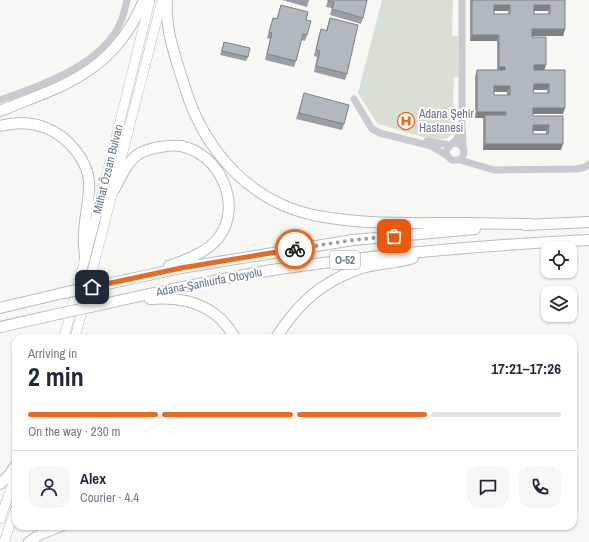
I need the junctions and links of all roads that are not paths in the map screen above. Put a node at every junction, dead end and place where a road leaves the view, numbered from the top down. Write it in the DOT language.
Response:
graph roads {
  1 [pos="126,0"];
  2 [pos="144,0"];
  3 [pos="150,0"];
  4 [pos="162,0"];
  5 [pos="167,0"];
  6 [pos="462,0"];
  7 [pos="0,100"];
  8 [pos="0,110"];
  9 [pos="462,120"];
  10 [pos="0,126"];
  11 [pos="451,144"];
  12 [pos="463,147"];
  13 [pos="448,156"];
  14 [pos="460,160"];
  15 [pos="589,164"];
  16 [pos="114,190"];
  17 [pos="589,222"];
  18 [pos="530,224"];
  19 [pos="589,240"];
  20 [pos="437,250"];
  21 [pos="85,257"];
  22 [pos="140,277"];
  23 [pos="114,301"];
  24 [pos="21,303"];
  25 [pos="0,305"];
  26 [pos="0,308"];
  27 [pos="0,327"];
  28 [pos="65,334"];
  29 [pos="76,334"];
  30 [pos="233,334"];
  31 [pos="279,334"];
  32 [pos="12,471"];
  33 [pos="0,484"];
  34 [pos="12,486"];
  35 [pos="0,519"];
  36 [pos="12,519"];
  37 [pos="51,530"];
  38 [pos="4,542"];
  39 [pos="29,542"];
  1 -- 7 [label="street"];
  2 -- 8 [label="highway"];
  3 -- 21 [label="main road, Mithat Özsan Bulvarı"];
  4 -- 16 [label="main road, Mithat Özsan Bulvarı"];
  5 -- 18 [label="highway"];
  6 -- 9 [label="street"];
  9 -- 11 [label="street"];
  9 -- 12 [label="street"];
  10 -- 21 [label="highway"];
  11 -- 12 [label="street"];
  11 -- 13 [label="street"];
  11 -- 13 [label="street"];
  12 -- 14 [label="street"];
  13 -- 14 [label="street"];
  14 -- 15 [label="street"];
  16 -- 22 [label="highway"];
  16 -- 29 [label="main road, Mithat Özsan Bulvarı"];
  17 -- 18 [label="highway, Adana-Şanlıurfa Otoyolu / O-52"];
  18 -- 22 [label="highway, Adana-Şanlıurfa Otoyolu / O-52"];
  19 -- 20 [label="highway, Adana-Şanlıurfa Otoyolu / O-52"];
  20 -- 23 [label="highway, Adana-Şanlıurfa Otoyolu / O-52"];
  20 -- 31 [label="highway"];
  21 -- 28 [label="main road, Mithat Özsan Bulvarı"];
  22 -- 24 [label="highway, Adana-Şanlıurfa Otoyolu / O-52, bridge"];
  23 -- 27 [label="highway, Adana-Şanlıurfa Otoyolu / O-52, bridge"];
  23 -- 30 [label="highway"];
  24 -- 25 [label="highway"];
  24 -- 26 [label="highway, Adana-Şanlıurfa Otoyolu / O-52"];
  32 -- 33 [label="highway"];
  34 -- 35 [label="main road"];
  36 -- 38 [label="main road"];
  37 -- 39 [label="highway"];
}
